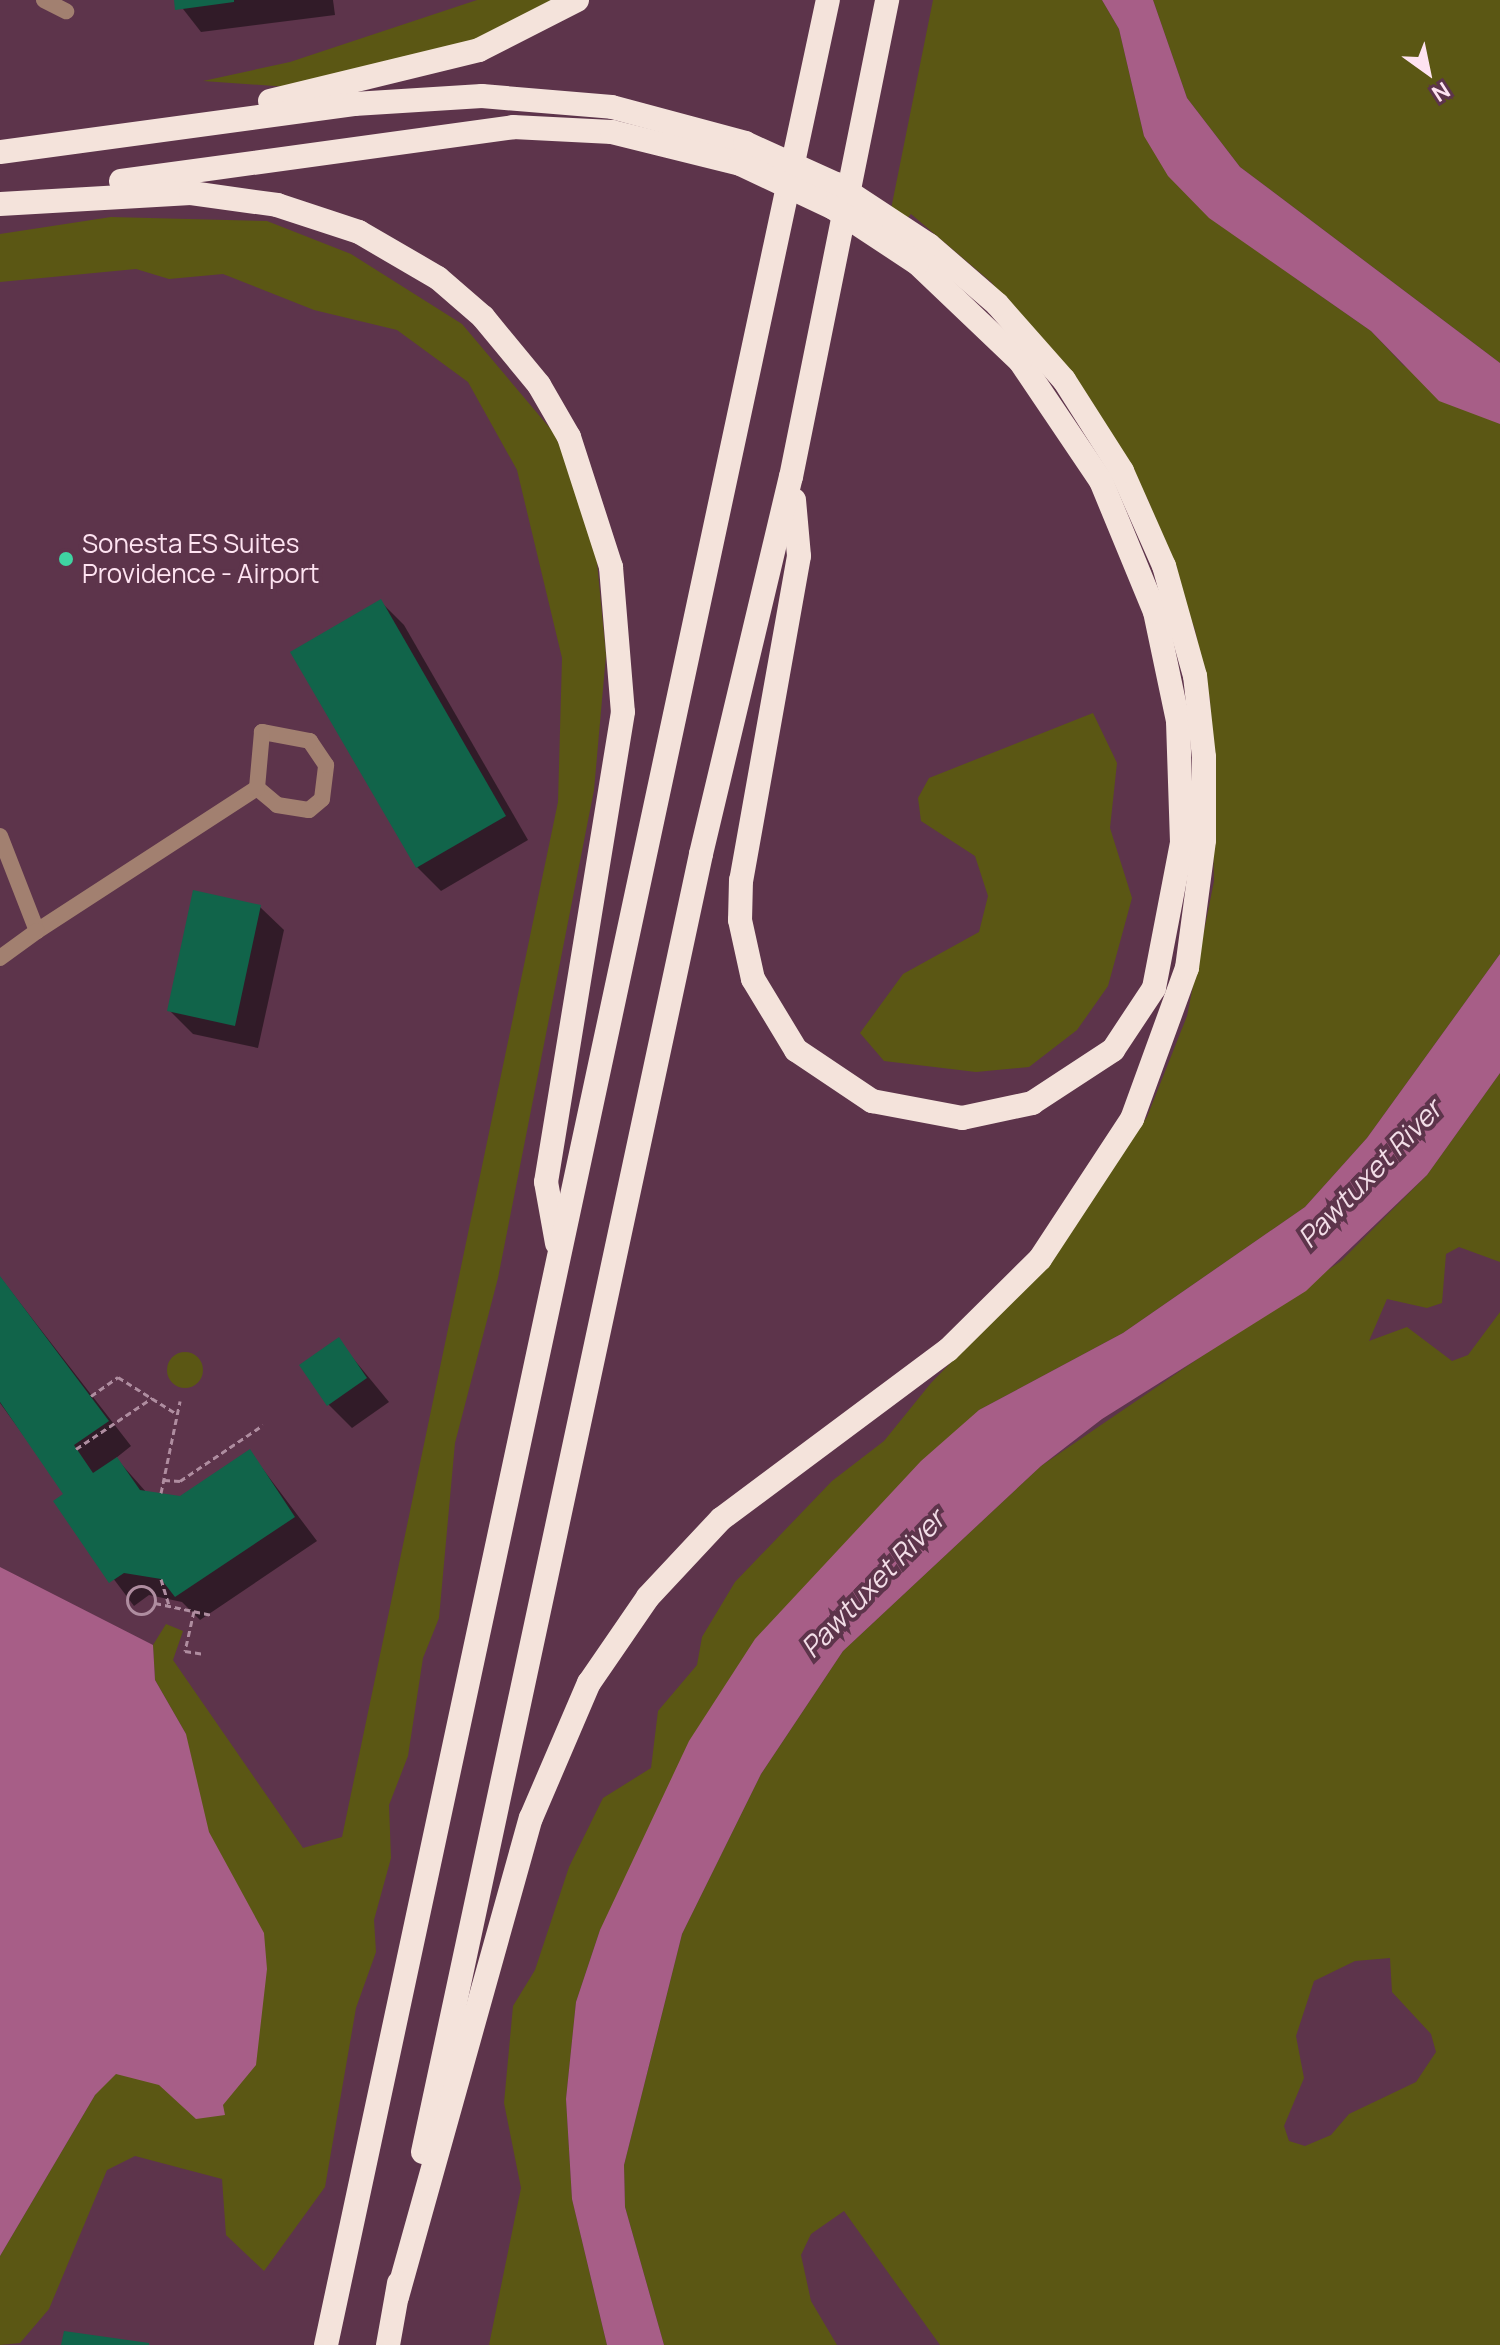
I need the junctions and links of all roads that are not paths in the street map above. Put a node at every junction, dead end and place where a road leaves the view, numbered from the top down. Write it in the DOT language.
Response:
graph roads {
  1 [pos="44,0"];
  2 [pos="577,0"];
  3 [pos="828,0"];
  4 [pos="887,0"];
  5 [pos="66,11"];
  6 [pos="98,138"];
  7 [pos="0,152"];
  8 [pos="743,154"];
  9 [pos="0,203"];
  10 [pos="923,254"];
  11 [pos="791,477"];
  12 [pos="257,788"];
  13 [pos="0,836"];
  14 [pos="37,931"];
  15 [pos="0,958"];
  16 [pos="559,1253"];
  17 [pos="397,2297"];
  18 [pos="326,2345"];
  19 [pos="388,2345"];
  1 -- 5 [label="street"];
  2 -- 6 [label="highway"];
  3 -- 16 [label="highway"];
  4 -- 11 [label="highway"];
  6 -- 7 [label="highway"];
  6 -- 8 [label="highway"];
  8 -- 9 [label="highway"];
  8 -- 10 [label="highway, bridge"];
  9 -- 16 [label="highway"];
  10 -- 11 [label="highway"];
  10 -- 17 [label="highway"];
  11 -- 17 [label="highway"];
  12 -- 12 [label="street"];
  12 -- 14 [label="street"];
  13 -- 14 [label="street"];
  14 -- 15 [label="street"];
  16 -- 18 [label="highway"];
  17 -- 19 [label="highway"];
}
